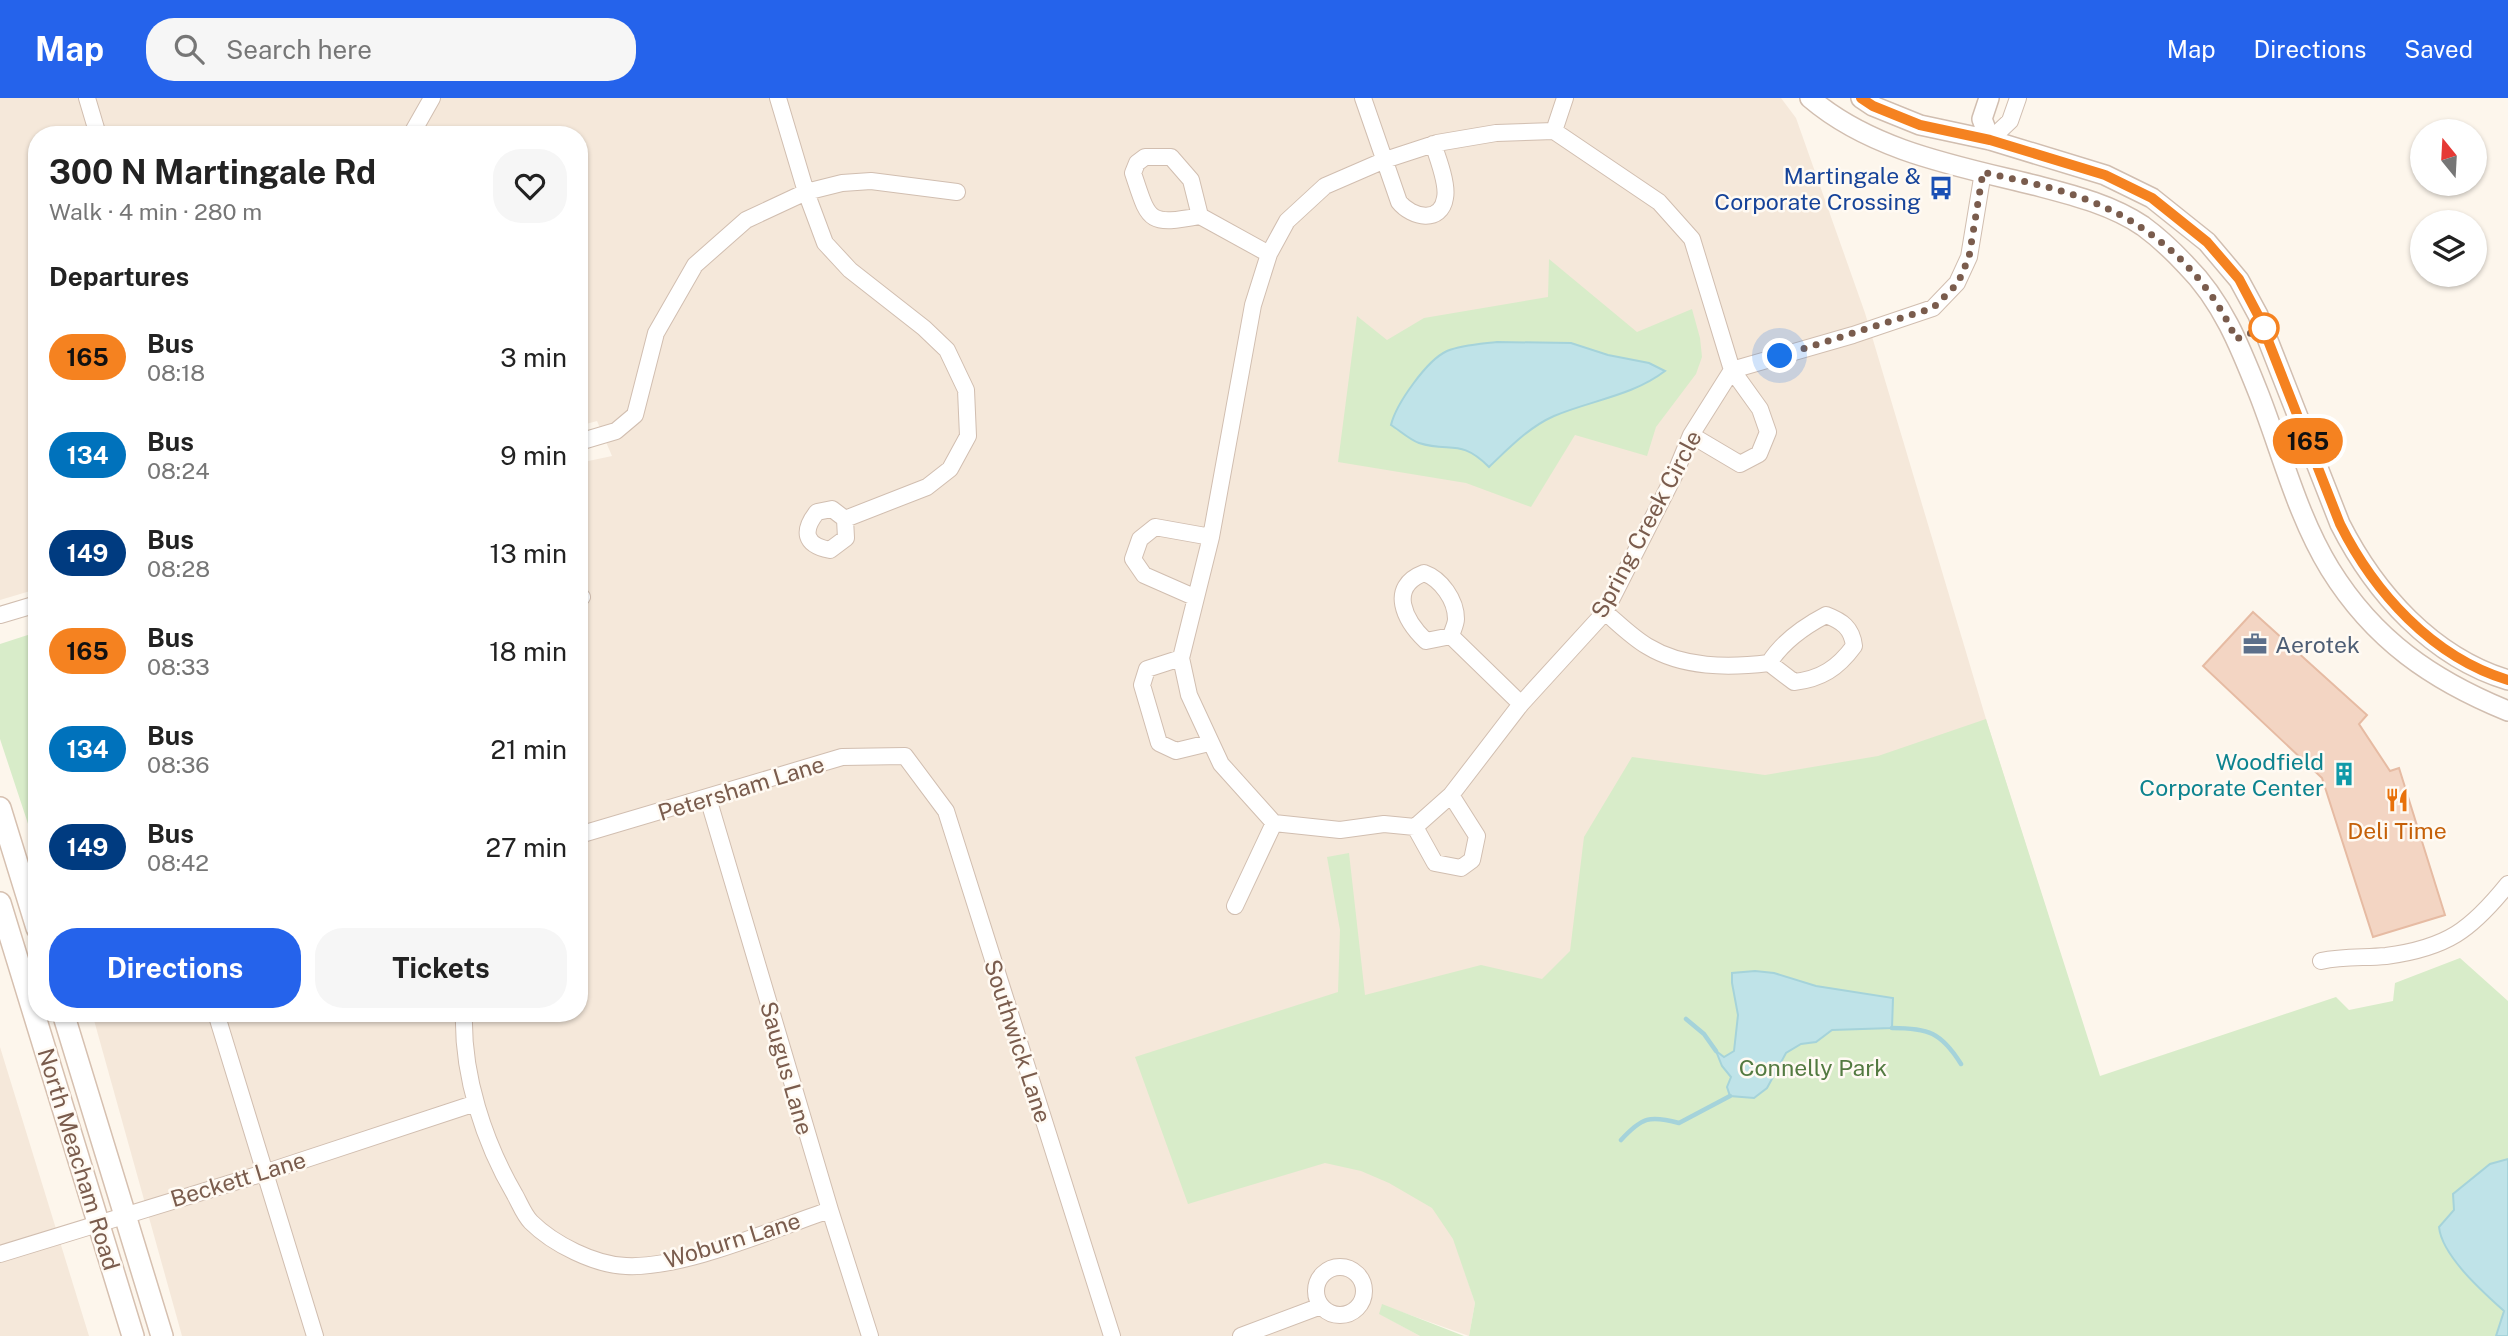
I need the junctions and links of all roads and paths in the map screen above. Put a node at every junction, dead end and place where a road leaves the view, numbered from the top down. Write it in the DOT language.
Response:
graph roads {
  1 [pos="87,98"];
  2 [pos="432,98"];
  3 [pos="778,98"];
  4 [pos="1363,98"];
  5 [pos="1565,98"];
  6 [pos="1810,98"];
  7 [pos="1861,98"];
  8 [pos="1989,98"];
  9 [pos="2018,98"];
  10 [pos="95,126"];
  11 [pos="416,126"];
  12 [pos="1554,131"];
  13 [pos="1990,140"];
  14 [pos="1433,145"];
  15 [pos="1385,160"];
  16 [pos="1983,172"];
  17 [pos="806,192"];
  18 [pos="957,192"];
  19 [pos="1200,216"];
  20 [pos="1269,254"];
  21 [pos="1732,370"];
  22 [pos="1691,435"];
  23 [pos="588,439"];
  24 [pos="845,519"];
  25 [pos="1211,537"];
  26 [pos="1194,597"];
  27 [pos="28,607"];
  28 [pos="1605,612"];
  29 [pos="0,615"];
  30 [pos="1451,636"];
  31 [pos="1181,658"];
  32 [pos="1769,663"];
  33 [pos="2508,680"];
  34 [pos="1521,704"];
  35 [pos="2508,710"];
  36 [pos="1209,743"];
  37 [pos="905,755"];
  38 [pos="1451,795"];
  39 [pos="708,798"];
  40 [pos="0,808"];
  41 [pos="1274,823"];
  42 [pos="1415,827"];
  43 [pos="588,832"];
  44 [pos="2508,884"];
  45 [pos="28,899"];
  46 [pos="0,902"];
  47 [pos="1235,906"];
  48 [pos="2322,961"];
  49 [pos="28,993"];
  50 [pos="37,1022"];
  51 [pos="66,1022"];
  52 [pos="219,1022"];
  53 [pos="464,1022"];
  54 [pos="476,1103"];
  55 [pos="264,1172"];
  56 [pos="830,1210"];
  57 [pos="124,1214"];
  58 [pos="98,1222"];
  59 [pos="0,1254"];
  60 [pos="1321,1306"];
  61 [pos="133,1336"];
  62 [pos="162,1336"];
  63 [pos="315,1336"];
  64 [pos="870,1336"];
  65 [pos="1112,1336"];
  66 [pos="1241,1336"];
  1 -- 10 [label="street"];
  2 -- 11 [label="street"];
  3 -- 17 [label="street"];
  4 -- 15 [label="street"];
  5 -- 12 [label="street"];
  6 -- 16 [label="street"];
  7 -- 13 [label="street"];
  8 -- 13 [label="street"];
  9 -- 13 [label="street"];
  12 -- 14 [label="street"];
  12 -- 21 [label="street"];
  13 -- 16 [label="street"];
  13 -- 33 [label="street"];
  14 -- 15 [label="street"];
  14 -- 15 [label="street"];
  15 -- 20 [label="street"];
  16 -- 21 [label="street"];
  16 -- 35 [label="street"];
  17 -- 18 [label="street"];
  17 -- 23 [label="street"];
  17 -- 24 [label="street"];
  19 -- 19 [label="street"];
  19 -- 20 [label="street"];
  20 -- 25 [label="street"];
  21 -- 22 [label="street, Spring Creek Circle"];
  21 -- 22 [label="street"];
  22 -- 28 [label="street, Spring Creek Circle"];
  25 -- 26 [label="street"];
  25 -- 26 [label="street"];
  26 -- 31 [label="street"];
  27 -- 29 [label="street"];
  28 -- 32 [label="street"];
  28 -- 34 [label="street, Spring Creek Circle"];
  30 -- 34 [label="street"];
  31 -- 36 [label="street"];
  31 -- 36 [label="street"];
  32 -- 32 [label="street"];
  34 -- 38 [label="street, Spring Creek Circle"];
  36 -- 41 [label="street"];
  37 -- 39 [label="street, Petersham Lane"];
  37 -- 65 [label="street, Southwick Lane"];
  38 -- 42 [label="street, Spring Creek Circle"];
  38 -- 42 [label="street"];
  39 -- 43 [label="street, Petersham Lane"];
  39 -- 56 [label="street, Saugus Lane"];
  40 -- 45 [label="main road"];
  41 -- 42 [label="street"];
  41 -- 47 [label="street"];
  44 -- 48 [label="street"];
  46 -- 49 [label="main road, North Meacham Road"];
  50 -- 58 [label="main road, North Meacham Road"];
  51 -- 57 [label="main road, North Meacham Road"];
  52 -- 55 [label="street"];
  53 -- 54 [label="street, Woburn Lane"];
  54 -- 55 [label="street, Beckett Lane"];
  54 -- 56 [label="street, Woburn Lane"];
  55 -- 57 [label="street, Beckett Lane"];
  55 -- 63 [label="street"];
  56 -- 64 [label="street, Saugus Lane"];
  57 -- 58 [label="street, Beckett Lane"];
  57 -- 62 [label="main road, North Meacham Road"];
  58 -- 59 [label="street, Beckett Lane"];
  58 -- 61 [label="main road, North Meacham Road"];
  60 -- 66 [label="street"];
}
